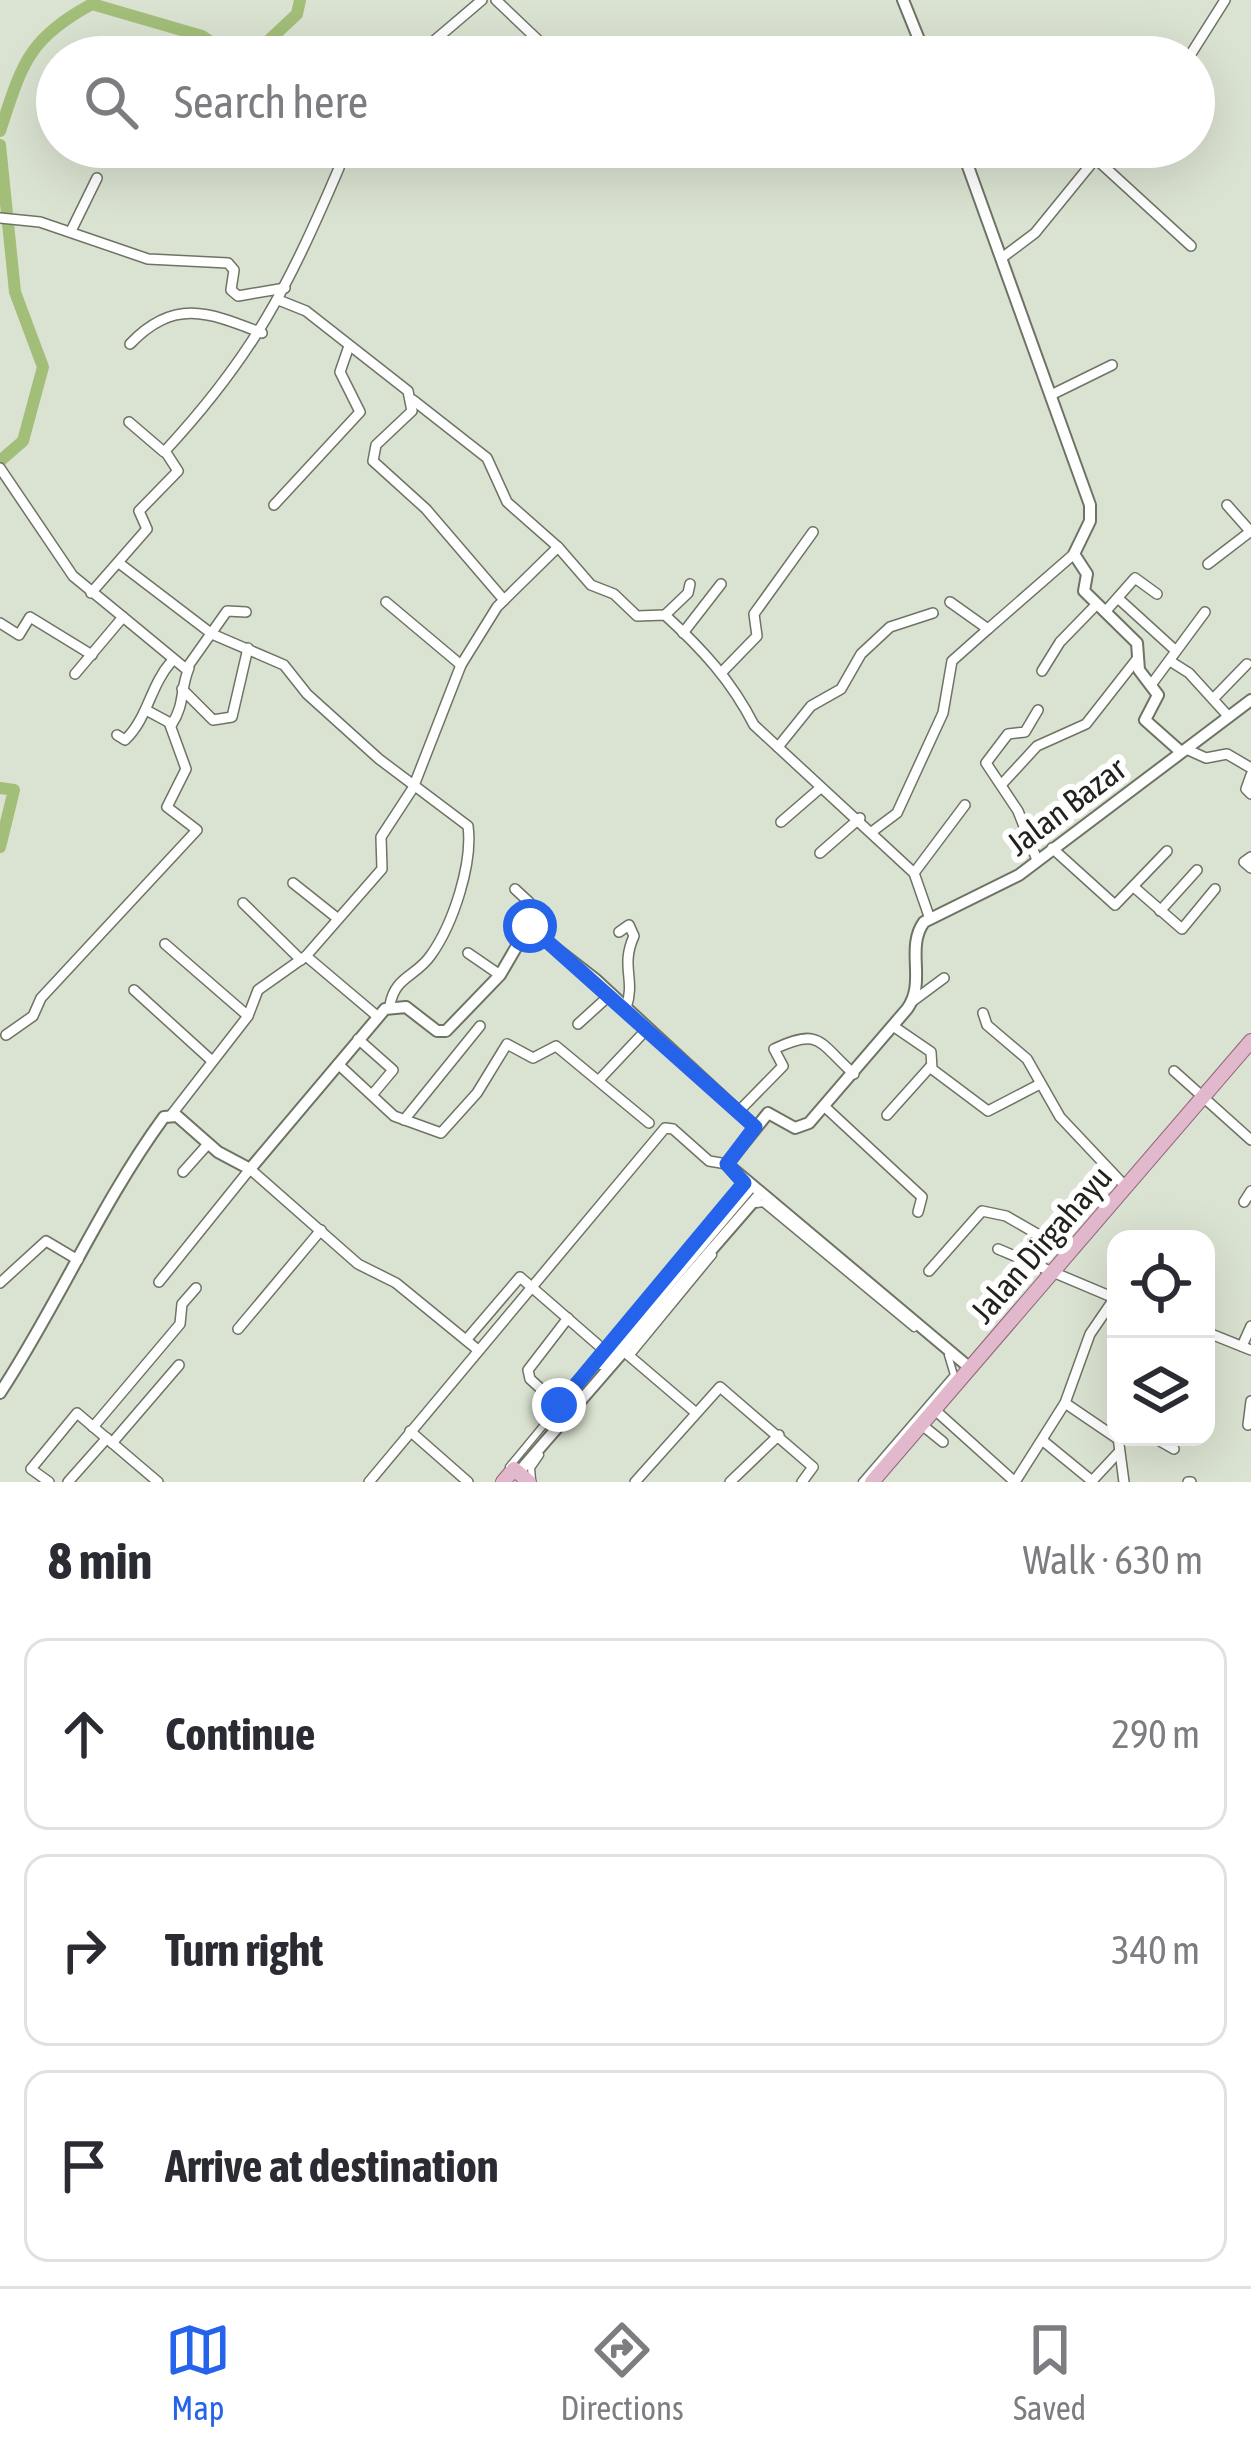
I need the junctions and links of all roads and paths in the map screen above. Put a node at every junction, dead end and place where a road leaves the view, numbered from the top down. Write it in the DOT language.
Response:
graph roads {
  1 [pos="482,0"];
  2 [pos="496,0"];
  3 [pos="902,0"];
  4 [pos="1226,0"];
  5 [pos="440,36"];
  6 [pos="533,36"];
  7 [pos="917,36"];
  8 [pos="1203,36"];
  9 [pos="339,168"];
  10 [pos="969,168"];
  11 [pos="1089,168"];
  12 [pos="1106,168"];
  13 [pos="97,178"];
  14 [pos="0,218"];
  15 [pos="71,231"];
  16 [pos="1191,246"];
  17 [pos="1003,257"];
  18 [pos="285,288"];
  19 [pos="281,301"];
  20 [pos="262,333"];
  21 [pos="130,344"];
  22 [pos="350,346"];
  23 [pos="1112,365"];
  24 [pos="1053,394"];
  25 [pos="413,400"];
  26 [pos="129,422"];
  27 [pos="164,452"];
  28 [pos="1,470"];
  29 [pos="274,505"];
  30 [pos="1227,505"];
  31 [pos="1251,531"];
  32 [pos="813,532"];
  33 [pos="558,547"];
  34 [pos="1074,554"];
  35 [pos="119,563"];
  36 [pos="1208,564"];
  37 [pos="690,584"];
  38 [pos="722,584"];
  39 [pos="92,593"];
  40 [pos="1156,594"];
  41 [pos="504,600"];
  42 [pos="1120,600"];
  43 [pos="386,602"];
  44 [pos="950,602"];
  45 [pos="1101,608"];
  46 [pos="246,612"];
  47 [pos="1205,612"];
  48 [pos="933,613"];
  49 [pos="665,615"];
  50 [pos="123,617"];
  51 [pos="0,623"];
  52 [pos="988,629"];
  53 [pos="683,633"];
  54 [pos="212,634"];
  55 [pos="248,649"];
  56 [pos="1176,651"];
  57 [pos="92,656"];
  58 [pos="1137,659"];
  59 [pos="171,662"];
  60 [pos="1170,662"];
  61 [pos="1247,664"];
  62 [pos="461,665"];
  63 [pos="189,668"];
  64 [pos="1042,671"];
  65 [pos="722,672"];
  66 [pos="75,674"];
  67 [pos="1151,685"];
  68 [pos="182,689"];
  69 [pos="1213,699"];
  70 [pos="1251,700"];
  71 [pos="146,710"];
  72 [pos="1038,710"];
  73 [pos="1229,717"];
  74 [pos="170,725"];
  75 [pos="1025,732"];
  76 [pos="117,735"];
  77 [pos="1037,746"];
  78 [pos="778,747"];
  79 [pos="1184,751"];
  80 [pos="1251,772"];
  81 [pos="1002,784"];
  82 [pos="413,788"];
  83 [pos="818,790"];
  84 [pos="1251,794"];
  85 [pos="965,805"];
  86 [pos="860,818"];
  87 [pos="781,823"];
  88 [pos="873,831"];
  89 [pos="1167,851"];
  90 [pos="820,853"];
  91 [pos="1058,855"];
  92 [pos="1251,857"];
  93 [pos="1037,860"];
  94 [pos="1251,868"];
  95 [pos="1197,871"];
  96 [pos="914,873"];
  97 [pos="293,883"];
  98 [pos="1135,888"];
  99 [pos="514,889"];
  100 [pos="1215,889"];
  101 [pos="243,903"];
  102 [pos="1160,911"];
  103 [pos="337,918"];
  104 [pos="930,919"];
  105 [pos="528,927"];
  106 [pos="619,932"];
  107 [pos="165,944"];
  108 [pos="468,953"];
  109 [pos="304,958"];
  110 [pos="500,975"];
  111 [pos="944,978"];
  112 [pos="134,990"];
  113 [pos="611,994"];
  114 [pos="913,1001"];
  115 [pos="390,1005"];
  116 [pos="626,1008"];
  117 [pos="983,1013"];
  118 [pos="248,1016"];
  119 [pos="377,1016"];
  120 [pos="578,1024"];
  121 [pos="480,1026"];
  122 [pos="892,1026"];
  123 [pos="647,1029"];
  124 [pos="6,1035"];
  125 [pos="358,1039"];
  126 [pos="1251,1041"];
  127 [pos="211,1060"];
  128 [pos="338,1064"];
  129 [pos="930,1067"];
  130 [pos="1174,1071"];
  131 [pos="854,1074"];
  132 [pos="599,1079"];
  133 [pos="1040,1084"];
  134 [pos="371,1096"];
  135 [pos="1201,1098"];
  136 [pos="825,1107"];
  137 [pos="738,1112"];
  138 [pos="172,1114"];
  139 [pos="887,1115"];
  140 [pos="404,1120"];
  141 [pos="650,1123"];
  142 [pos="755,1127"];
  143 [pos="1251,1140"];
  144 [pos="208,1144"];
  145 [pos="727,1164"];
  146 [pos="250,1169"];
  147 [pos="183,1172"];
  148 [pos="1126,1187"];
  149 [pos="751,1189"];
  150 [pos="1251,1191"];
  151 [pos="1244,1202"];
  152 [pos="918,1212"];
  153 [pos="321,1230"];
  154 [pos="998,1249"];
  155 [pos="1070,1253"];
  156 [pos="78,1260"];
  157 [pos="928,1271"];
  158 [pos="1054,1272"];
  159 [pos="159,1282"];
  160 [pos="0,1283"];
  161 [pos="532,1287"];
  162 [pos="196,1288"];
  163 [pos="1107,1293"];
  164 [pos="1107,1308"];
  165 [pos="568,1318"];
  166 [pos="1251,1326"];
  167 [pos="238,1329"];
  168 [pos="1215,1335"];
  169 [pos="467,1340"];
  170 [pos="1247,1348"];
  171 [pos="478,1350"];
  172 [pos="616,1352"];
  173 [pos="179,1365"];
  174 [pos="970,1369"];
  175 [pos="0,1393"];
  176 [pos="1251,1401"];
  177 [pos="1065,1403"];
  178 [pos="561,1407"];
  179 [pos="935,1409"];
  180 [pos="695,1412"];
  181 [pos="922,1425"];
  182 [pos="1248,1425"];
  183 [pos="93,1427"];
  184 [pos="410,1431"];
  185 [pos="1107,1431"];
  186 [pos="779,1436"];
  187 [pos="1042,1440"];
  188 [pos="110,1441"];
  189 [pos="943,1442"];
  190 [pos="1118,1446"];
  191 [pos="1169,1446"];
  192 [pos="1174,1449"];
  193 [pos="1118,1453"];
  194 [pos="515,1478"];
  195 [pos="1092,1481"];
  196 [pos="49,1482"];
  197 [pos="68,1482"];
  198 [pos="158,1482"];
  199 [pos="368,1482"];
  200 [pos="469,1482"];
  201 [pos="635,1482"];
  202 [pos="730,1482"];
  203 [pos="802,1482"];
  204 [pos="862,1482"];
  205 [pos="872,1482"];
  206 [pos="1015,1482"];
  207 [pos="1124,1482"];
  1 -- 5 [label="street"];
  2 -- 6 [label="street"];
  3 -- 7 [label="street"];
  4 -- 8 [label="street"];
  9 -- 18 [label="street"];
  10 -- 17 [label="street"];
  11 -- 17 [label="street"];
  12 -- 16 [label="street"];
  13 -- 15 [label="street"];
  14 -- 15 [label="street"];
  15 -- 18 [label="street"];
  17 -- 24 [label="street"];
  18 -- 19 [label="street"];
  19 -- 20 [label="street"];
  19 -- 22 [label="street"];
  20 -- 21 [label="street"];
  20 -- 27 [label="street"];
  22 -- 25 [label="street"];
  22 -- 29 [label="street"];
  23 -- 24 [label="street"];
  24 -- 34 [label="street"];
  25 -- 33 [label="street"];
  25 -- 41 [label="street"];
  26 -- 27 [label="street"];
  27 -- 35 [label="street"];
  28 -- 39 [label="street"];
  30 -- 31 [label="street"];
  31 -- 36 [label="street"];
  32 -- 65 [label="street"];
  33 -- 41 [label="street"];
  33 -- 49 [label="street"];
  34 -- 45 [label="street"];
  34 -- 52 [label="street"];
  35 -- 39 [label="street"];
  35 -- 54 [label="street"];
  37 -- 49 [label="street"];
  38 -- 53 [label="street"];
  39 -- 50 [label="street"];
  40 -- 42 [label="street"];
  41 -- 62 [label="street"];
  42 -- 45 [label="street"];
  42 -- 56 [label="street"];
  43 -- 62 [label="street"];
  44 -- 52 [label="street"];
  45 -- 58 [label="street"];
  45 -- 64 [label="street"];
  46 -- 54 [label="street"];
  47 -- 56 [label="street"];
  48 -- 78 [label="street"];
  49 -- 53 [label="street"];
  50 -- 57 [label="street"];
  50 -- 59 [label="street"];
  51 -- 57 [label="street"];
  52 -- 88 [label="street"];
  53 -- 65 [label="street"];
  54 -- 55 [label="street"];
  54 -- 63 [label="street"];
  55 -- 68 [label="street"];
  55 -- 82 [label="street"];
  56 -- 60 [label="street"];
  57 -- 66 [label="street"];
  58 -- 67 [label="street"];
  58 -- 77 [label="street"];
  59 -- 63 [label="street"];
  59 -- 71 [label="street"];
  60 -- 67 [label="street"];
  60 -- 69 [label="street"];
  61 -- 69 [label="street"];
  62 -- 82 [label="street"];
  63 -- 68 [label="street"];
  65 -- 78 [label="street"];
  67 -- 79 [label="street"];
  68 -- 74 [label="street"];
  69 -- 73 [label="street"];
  70 -- 73 [label="street, Jalan Bazar"];
  71 -- 74 [label="street"];
  71 -- 76 [label="street"];
  72 -- 75 [label="street"];
  73 -- 79 [label="street, Jalan Bazar"];
  74 -- 124 [label="street"];
  75 -- 77 [label="street"];
  75 -- 81 [label="street"];
  77 -- 81 [label="street"];
  78 -- 83 [label="street"];
  79 -- 80 [label="street"];
  79 -- 91 [label="street, Jalan Bazar"];
  80 -- 84 [label="street"];
  81 -- 93 [label="street"];
  82 -- 103 [label="street"];
  82 -- 115 [label="street"];
  83 -- 86 [label="street"];
  83 -- 87 [label="street"];
  85 -- 96 [label="street"];
  86 -- 88 [label="street"];
  86 -- 90 [label="street"];
  88 -- 96 [label="street"];
  89 -- 98 [label="street"];
  91 -- 93 [label="street, Jalan Bazar"];
  91 -- 98 [label="street"];
  92 -- 94 [label="street"];
  93 -- 104 [label="street, Jalan Bazar"];
  95 -- 102 [label="street"];
  96 -- 104 [label="street"];
  97 -- 103 [label="street"];
  98 -- 102 [label="street"];
  99 -- 105 [label="street"];
  100 -- 102 [label="street"];
  101 -- 109 [label="street"];
  103 -- 109 [label="street"];
  104 -- 114 [label="street"];
  105 -- 110 [label="street"];
  105 -- 113 [label="street"];
  106 -- 116 [label="street"];
  107 -- 118 [label="street"];
  108 -- 110 [label="street"];
  109 -- 118 [label="street"];
  109 -- 119 [label="street"];
  110 -- 115 [label="street"];
  111 -- 114 [label="street"];
  112 -- 127 [label="street"];
  113 -- 116 [label="street"];
  113 -- 120 [label="street"];
  114 -- 122 [label="street"];
  115 -- 119 [label="street"];
  116 -- 123 [label="street"];
  117 -- 133 [label="street"];
  118 -- 127 [label="street"];
  119 -- 125 [label="street"];
  121 -- 140 [label="street"];
  122 -- 129 [label="street"];
  122 -- 131 [label="street"];
  123 -- 132 [label="street"];
  123 -- 137 [label="street"];
  125 -- 128 [label="street"];
  125 -- 134 [label="street"];
  126 -- 135 [label="main road, Jalan Dirgahayu"];
  127 -- 138 [label="street"];
  128 -- 134 [label="street"];
  128 -- 146 [label="street"];
  129 -- 133 [label="street"];
  129 -- 139 [label="street"];
  130 -- 135 [label="street"];
  131 -- 136 [label="street"];
  131 -- 137 [label="street"];
  132 -- 140 [label="street"];
  132 -- 141 [label="street"];
  133 -- 148 [label="street"];
  134 -- 140 [label="street"];
  135 -- 143 [label="street"];
  135 -- 148 [label="main road, Jalan Dirgahayu"];
  136 -- 142 [label="street"];
  136 -- 152 [label="street"];
  137 -- 142 [label="street"];
  138 -- 144 [label="street"];
  138 -- 156 [label="street"];
  142 -- 145 [label="street"];
  144 -- 146 [label="street"];
  144 -- 147 [label="street"];
  145 -- 149 [label="street"];
  145 -- 161 [label="street"];
  146 -- 153 [label="street"];
  146 -- 159 [label="street"];
  148 -- 155 [label="main road, Jalan Dirgahayu"];
  149 -- 172 [label="street"];
  149 -- 172 [label="street"];
  149 -- 174 [label="street"];
  150 -- 151 [label="street"];
  153 -- 167 [label="street"];
  153 -- 169 [label="street"];
  154 -- 158 [label="street"];
  155 -- 157 [label="street"];
  155 -- 158 [label="main road, Jalan Dirgahayu"];
  156 -- 160 [label="street"];
  156 -- 175 [label="street"];
  158 -- 163 [label="street"];
  158 -- 174 [label="main road, Jalan Dirgahayu"];
  161 -- 165 [label="street"];
  161 -- 169 [label="street"];
  161 -- 171 [label="street"];
  162 -- 183 [label="street"];
  164 -- 177 [label="street"];
  165 -- 172 [label="street"];
  165 -- 178 [label="street"];
  166 -- 170 [label="street"];
  168 -- 170 [label="street"];
  169 -- 171 [label="street"];
  171 -- 184 [label="street"];
  172 -- 178 [label="street"];
  172 -- 180 [label="street"];
  172 -- 194 [label="street"];
  172 -- 194 [label="street"];
  172 -- 204 [label="street"];
  173 -- 188 [label="street"];
  174 -- 179 [label="main road, Jalan Dirgahayu"];
  176 -- 182 [label="street"];
  177 -- 185 [label="street"];
  177 -- 187 [label="street"];
  178 -- 194 [label="street"];
  178 -- 194 [label="street"];
  179 -- 181 [label="main road, Jalan Dirgahayu"];
  179 -- 206 [label="street"];
  180 -- 186 [label="street"];
  180 -- 201 [label="street"];
  181 -- 189 [label="street"];
  181 -- 205 [label="main road, Jalan Dirgahayu"];
  183 -- 188 [label="street"];
  183 -- 196 [label="street"];
  184 -- 199 [label="street"];
  184 -- 200 [label="street"];
  186 -- 202 [label="street"];
  186 -- 203 [label="street"];
  187 -- 195 [label="street"];
  187 -- 206 [label="street"];
  188 -- 197 [label="street"];
  188 -- 198 [label="street"];
  190 -- 193 [label="street"];
  191 -- 192 [label="street"];
  193 -- 195 [label="street"];
  193 -- 207 [label="street"];
}
